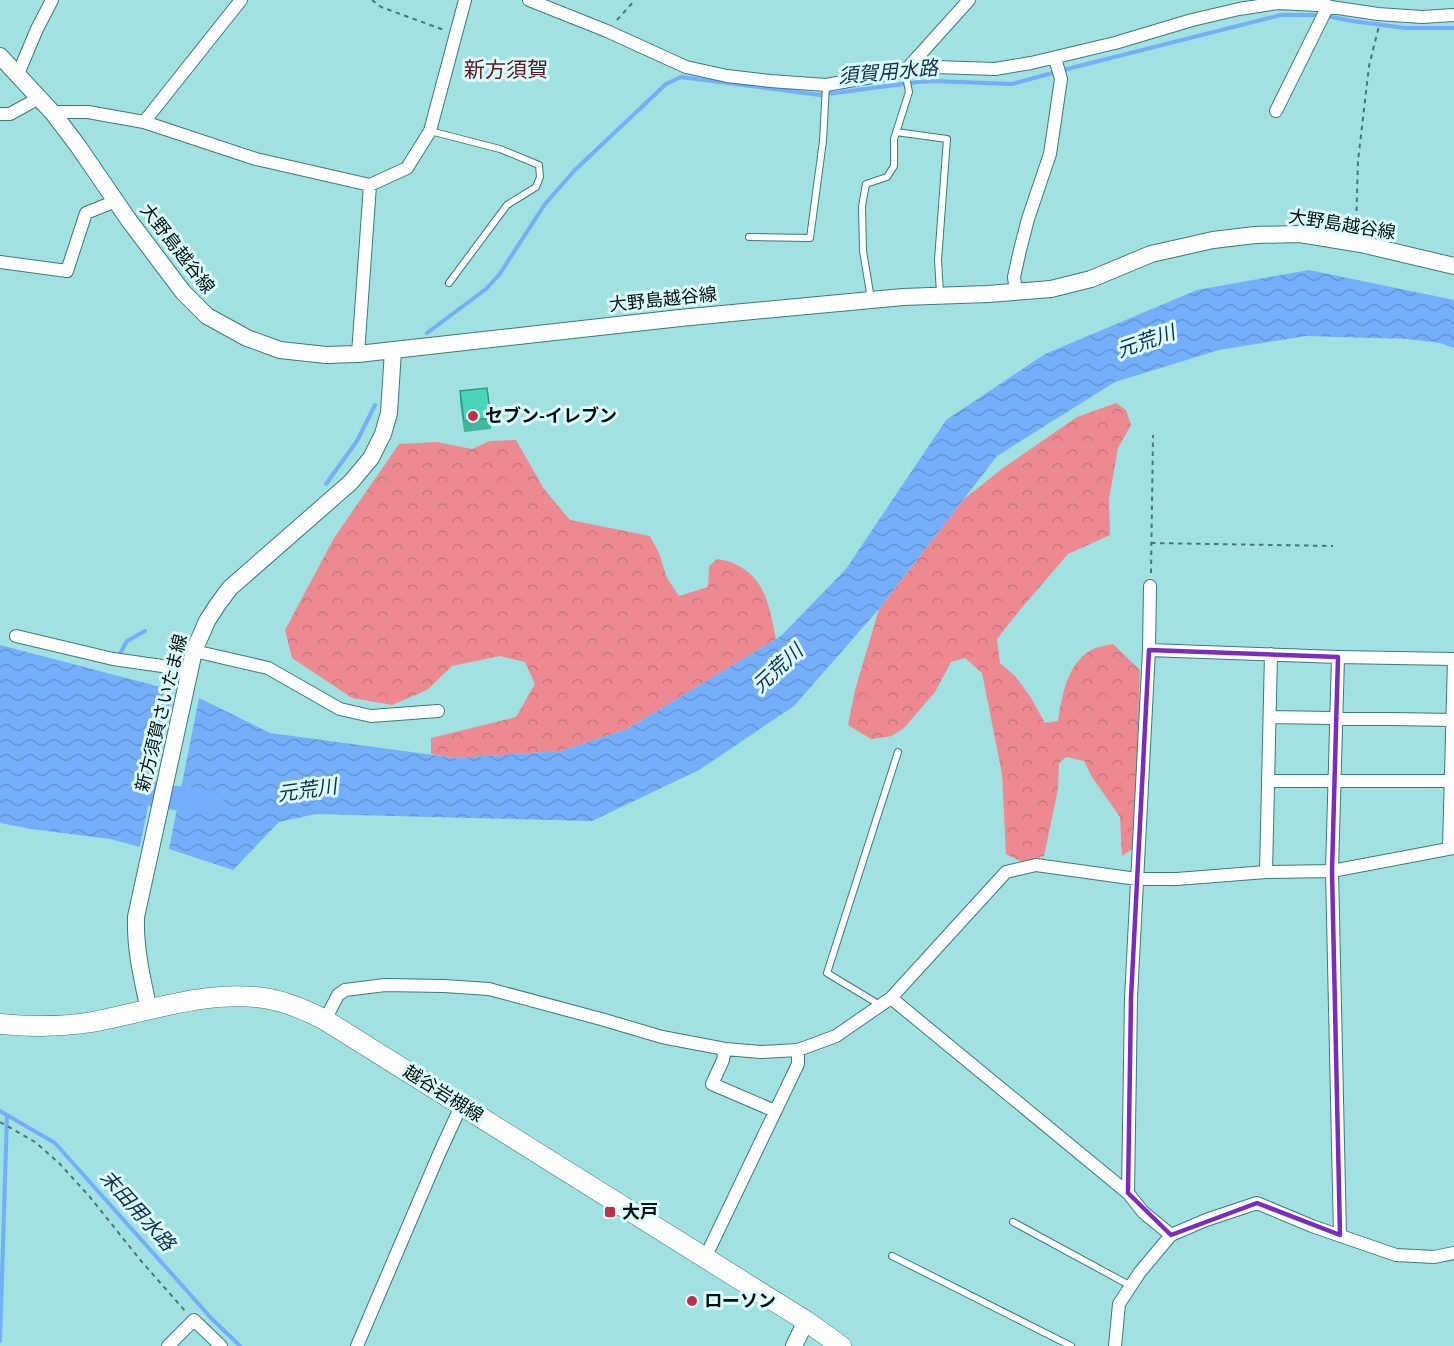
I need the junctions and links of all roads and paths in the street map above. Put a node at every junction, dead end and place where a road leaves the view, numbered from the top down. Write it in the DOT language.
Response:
graph roads {
  1 [pos="52,0"];
  2 [pos="241,0"];
  3 [pos="372,0"];
  4 [pos="465,0"];
  5 [pos="529,0"];
  6 [pos="635,0"];
  7 [pos="969,0"];
  8 [pos="1324,13"];
  9 [pos="1454,15"];
  10 [pos="1378,29"];
  11 [pos="607,31"];
  12 [pos="456,34"];
  13 [pos="0,56"];
  14 [pos="1055,57"];
  15 [pos="18,74"];
  16 [pos="905,75"];
  17 [pos="825,88"];
  18 [pos="39,98"];
  19 [pos="1276,111"];
  20 [pos="53,113"];
  21 [pos="0,114"];
  22 [pos="144,122"];
  23 [pos="430,131"];
  24 [pos="896,132"];
  25 [pos="370,185"];
  26 [pos="116,201"];
  27 [pos="749,237"];
  28 [pos="1356,243"];
  29 [pos="0,262"];
  30 [pos="1454,266"];
  31 [pos="449,283"];
  32 [pos="1016,292"];
  33 [pos="940,296"];
  34 [pos="871,300"];
  35 [pos="393,351"];
  36 [pos="358,354"];
  37 [pos="1153,435"];
  38 [pos="1151,543"];
  39 [pos="1333,546"];
  40 [pos="1150,586"];
  41 [pos="16,636"];
  42 [pos="1149,650"];
  43 [pos="194,651"];
  44 [pos="1271,654"];
  45 [pos="1338,657"];
  46 [pos="1454,659"];
  47 [pos="189,675"];
  48 [pos="438,711"];
  49 [pos="1270,717"];
  50 [pos="1336,718"];
  51 [pos="1453,720"];
  52 [pos="898,752"];
  53 [pos="1268,781"];
  54 [pos="1335,781"];
  55 [pos="1453,781"];
  56 [pos="1452,848"];
  57 [pos="1266,872"];
  58 [pos="1332,872"];
  59 [pos="1137,879"];
  60 [pos="886,1001"];
  61 [pos="149,1010"];
  62 [pos="326,1020"];
  63 [pos="0,1024"];
  64 [pos="725,1049"];
  65 [pos="798,1050"];
  66 [pos="461,1106"];
  67 [pos="775,1112"];
  68 [pos="0,1122"];
  69 [pos="1128,1193"];
  70 [pos="1012,1221"];
  71 [pos="1171,1235"];
  72 [pos="1340,1235"];
  73 [pos="1454,1253"];
  74 [pos="892,1256"];
  75 [pos="705,1258"];
  76 [pos="1131,1286"];
  77 [pos="194,1320"];
  78 [pos="806,1321"];
  79 [pos="168,1346"];
  80 [pos="221,1346"];
  81 [pos="357,1346"];
  82 [pos="794,1346"];
  83 [pos="841,1346"];
  84 [pos="1071,1346"];
  85 [pos="1115,1346"];
  1 -- 15 [label="street"];
  2 -- 22 [label="street"];
  3 -- 12 [label="path"];
  4 -- 12 [label="street"];
  5 -- 11 [label="street"];
  6 -- 11 [label="path"];
  7 -- 16 [label="street"];
  8 -- 9 [label="street"];
  8 -- 14 [label="street"];
  8 -- 19 [label="street"];
  10 -- 28 [label="path"];
  11 -- 17 [label="street"];
  12 -- 23 [label="street"];
  13 -- 15 [label="main road, 大野島越谷線"];
  14 -- 16 [label="street"];
  14 -- 32 [label="street"];
  15 -- 18 [label="main road, 大野島越谷線"];
  16 -- 17 [label="street"];
  16 -- 24 [label="lane"];
  17 -- 27 [label="lane"];
  18 -- 20 [label="main road, 大野島越谷線"];
  18 -- 21 [label="street"];
  20 -- 22 [label="street"];
  20 -- 26 [label="main road, 大野島越谷線"];
  22 -- 25 [label="street"];
  23 -- 25 [label="street"];
  23 -- 31 [label="lane"];
  24 -- 33 [label="lane"];
  24 -- 34 [label="lane"];
  25 -- 36 [label="street"];
  26 -- 29 [label="street"];
  26 -- 36 [label="main road, 大野島越谷線"];
  28 -- 30 [label="main road, 大野島越谷線"];
  28 -- 32 [label="main road, 大野島越谷線"];
  32 -- 33 [label="main road, 大野島越谷線"];
  33 -- 34 [label="main road, 大野島越谷線"];
  34 -- 35 [label="main road, 大野島越谷線"];
  35 -- 36 [label="main road, 大野島越谷線"];
  35 -- 43 [label="main road, 新方須賀さいたま線"];
  37 -- 38 [label="path"];
  38 -- 39 [label="path"];
  38 -- 40 [label="path"];
  40 -- 42 [label="street"];
  41 -- 47 [label="street"];
  42 -- 44 [label="street"];
  42 -- 59 [label="street"];
  43 -- 47 [label="main road, 新方須賀さいたま線"];
  43 -- 48 [label="street"];
  44 -- 45 [label="street"];
  44 -- 49 [label="street"];
  45 -- 46 [label="street"];
  45 -- 50 [label="street"];
  46 -- 51 [label="street"];
  47 -- 61 [label="main road, 新方須賀さいたま線"];
  49 -- 50 [label="street"];
  49 -- 53 [label="street"];
  50 -- 51 [label="street"];
  50 -- 54 [label="street"];
  51 -- 55 [label="street"];
  52 -- 60 [label="lane"];
  53 -- 54 [label="street"];
  53 -- 57 [label="street"];
  54 -- 55 [label="street"];
  54 -- 58 [label="street"];
  55 -- 56 [label="street"];
  56 -- 58 [label="street"];
  57 -- 58 [label="street"];
  57 -- 59 [label="street"];
  58 -- 72 [label="street"];
  59 -- 60 [label="street"];
  59 -- 69 [label="street"];
  60 -- 65 [label="street"];
  60 -- 69 [label="street"];
  61 -- 62 [label="main road, 越谷岩槻線"];
  61 -- 63 [label="main road, 越谷岩槻線"];
  62 -- 64 [label="street"];
  62 -- 66 [label="main road, 越谷岩槻線"];
  64 -- 65 [label="street"];
  64 -- 67 [label="street"];
  65 -- 67 [label="street"];
  66 -- 75 [label="main road, 越谷岩槻線"];
  66 -- 81 [label="street"];
  67 -- 75 [label="street"];
  68 -- 77 [label="path"];
  69 -- 71 [label="street"];
  70 -- 76 [label="lane"];
  71 -- 72 [label="street"];
  71 -- 76 [label="street"];
  72 -- 73 [label="street"];
  74 -- 84 [label="lane"];
  75 -- 78 [label="main road, 越谷岩槻線"];
  76 -- 85 [label="street"];
  77 -- 79 [label="street"];
  77 -- 80 [label="street"];
  78 -- 82 [label="main road"];
  78 -- 83 [label="main road, 越谷岩槻線"];
}
